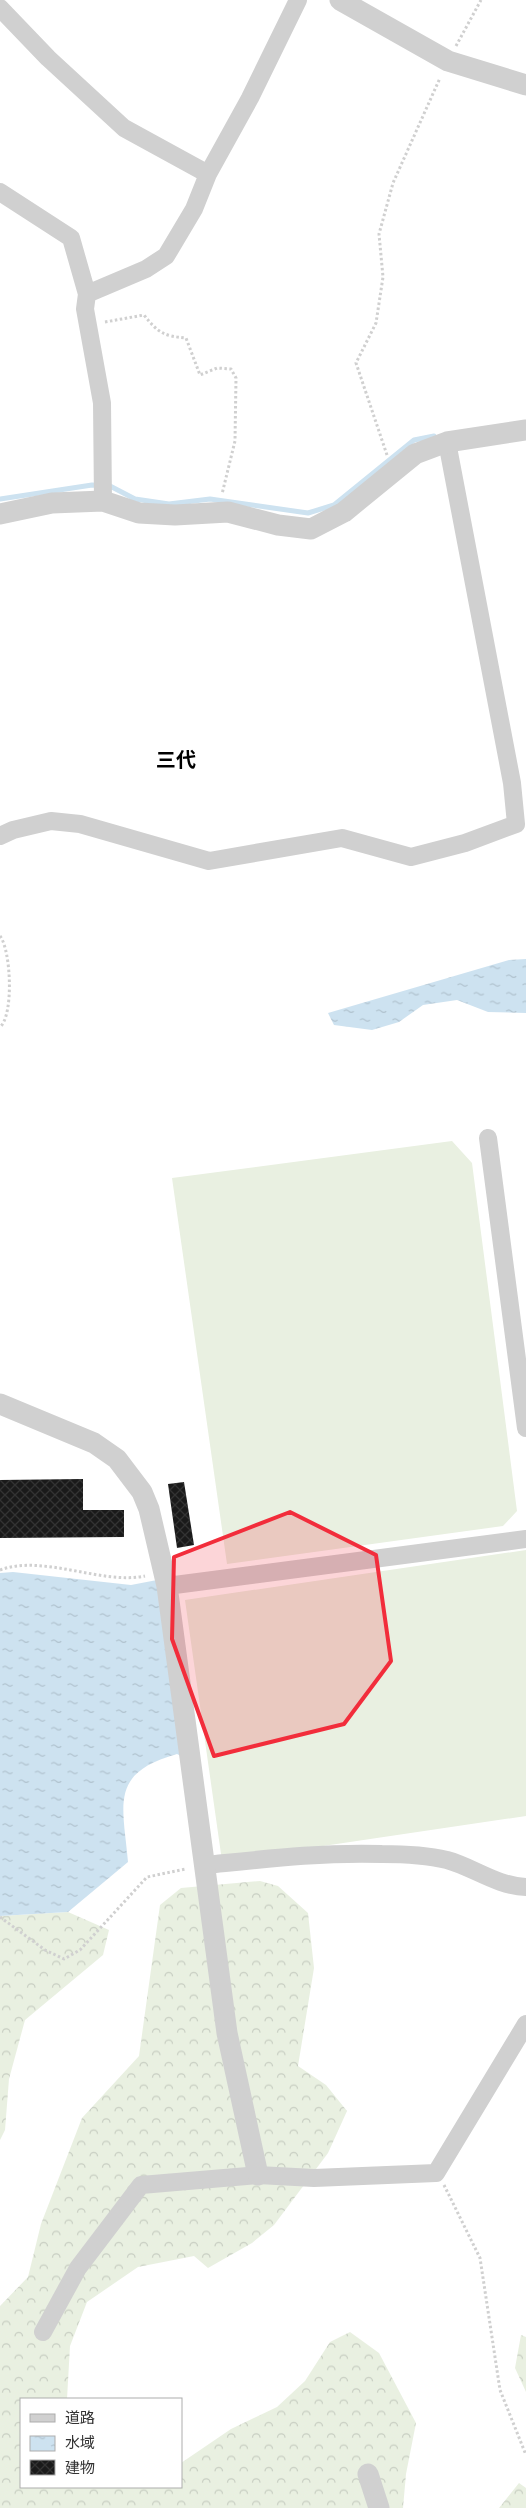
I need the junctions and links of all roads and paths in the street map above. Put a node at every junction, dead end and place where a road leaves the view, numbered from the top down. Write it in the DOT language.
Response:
graph roads {
  1 [pos="298,0"];
  2 [pos="340,0"];
  3 [pos="481,0"];
  4 [pos="0,8"];
  5 [pos="448,61"];
  6 [pos="526,85"];
  7 [pos="208,174"];
  8 [pos="0,192"];
  9 [pos="87,294"];
  10 [pos="89,324"];
  11 [pos="526,430"];
  12 [pos="447,442"];
  13 [pos="392,472"];
  14 [pos="103,501"];
  15 [pos="220,512"];
  16 [pos="0,514"];
  17 [pos="0,836"];
  18 [pos="0,936"];
  19 [pos="0,1027"];
  20 [pos="488,1138"];
  21 [pos="0,1404"];
  22 [pos="526,1428"];
  23 [pos="526,1539"];
  24 [pos="0,1570"];
  25 [pos="165,1579"];
  26 [pos="206,1865"];
  27 [pos="526,1886"];
  28 [pos="0,1917"];
  29 [pos="526,2024"];
  30 [pos="436,2172"];
  31 [pos="258,2176"];
  32 [pos="43,2332"];
  33 [pos="526,2455"];
  34 [pos="368,2474"];
  35 [pos="379,2508"];
  1 -- 7 [label="street"];
  2 -- 5 [label="street"];
  3 -- 5 [label="path"];
  4 -- 7 [label="street"];
  5 -- 6 [label="street"];
  5 -- 13 [label="path"];
  7 -- 9 [label="street"];
  8 -- 9 [label="street"];
  9 -- 10 [label="street"];
  10 -- 14 [label="street"];
  10 -- 15 [label="path"];
  11 -- 12 [label="street"];
  12 -- 13 [label="street"];
  12 -- 17 [label="street"];
  13 -- 15 [label="street"];
  14 -- 15 [label="street"];
  14 -- 16 [label="street"];
  18 -- 19 [label="path"];
  20 -- 22 [label="street"];
  21 -- 25 [label="street"];
  23 -- 25 [label="street"];
  24 -- 25 [label="path"];
  25 -- 26 [label="street"];
  26 -- 27 [label="street"];
  26 -- 28 [label="path"];
  26 -- 31 [label="street"];
  29 -- 30 [label="street"];
  30 -- 31 [label="street"];
  30 -- 33 [label="path"];
  31 -- 32 [label="street"];
  34 -- 35 [label="street"];
}
